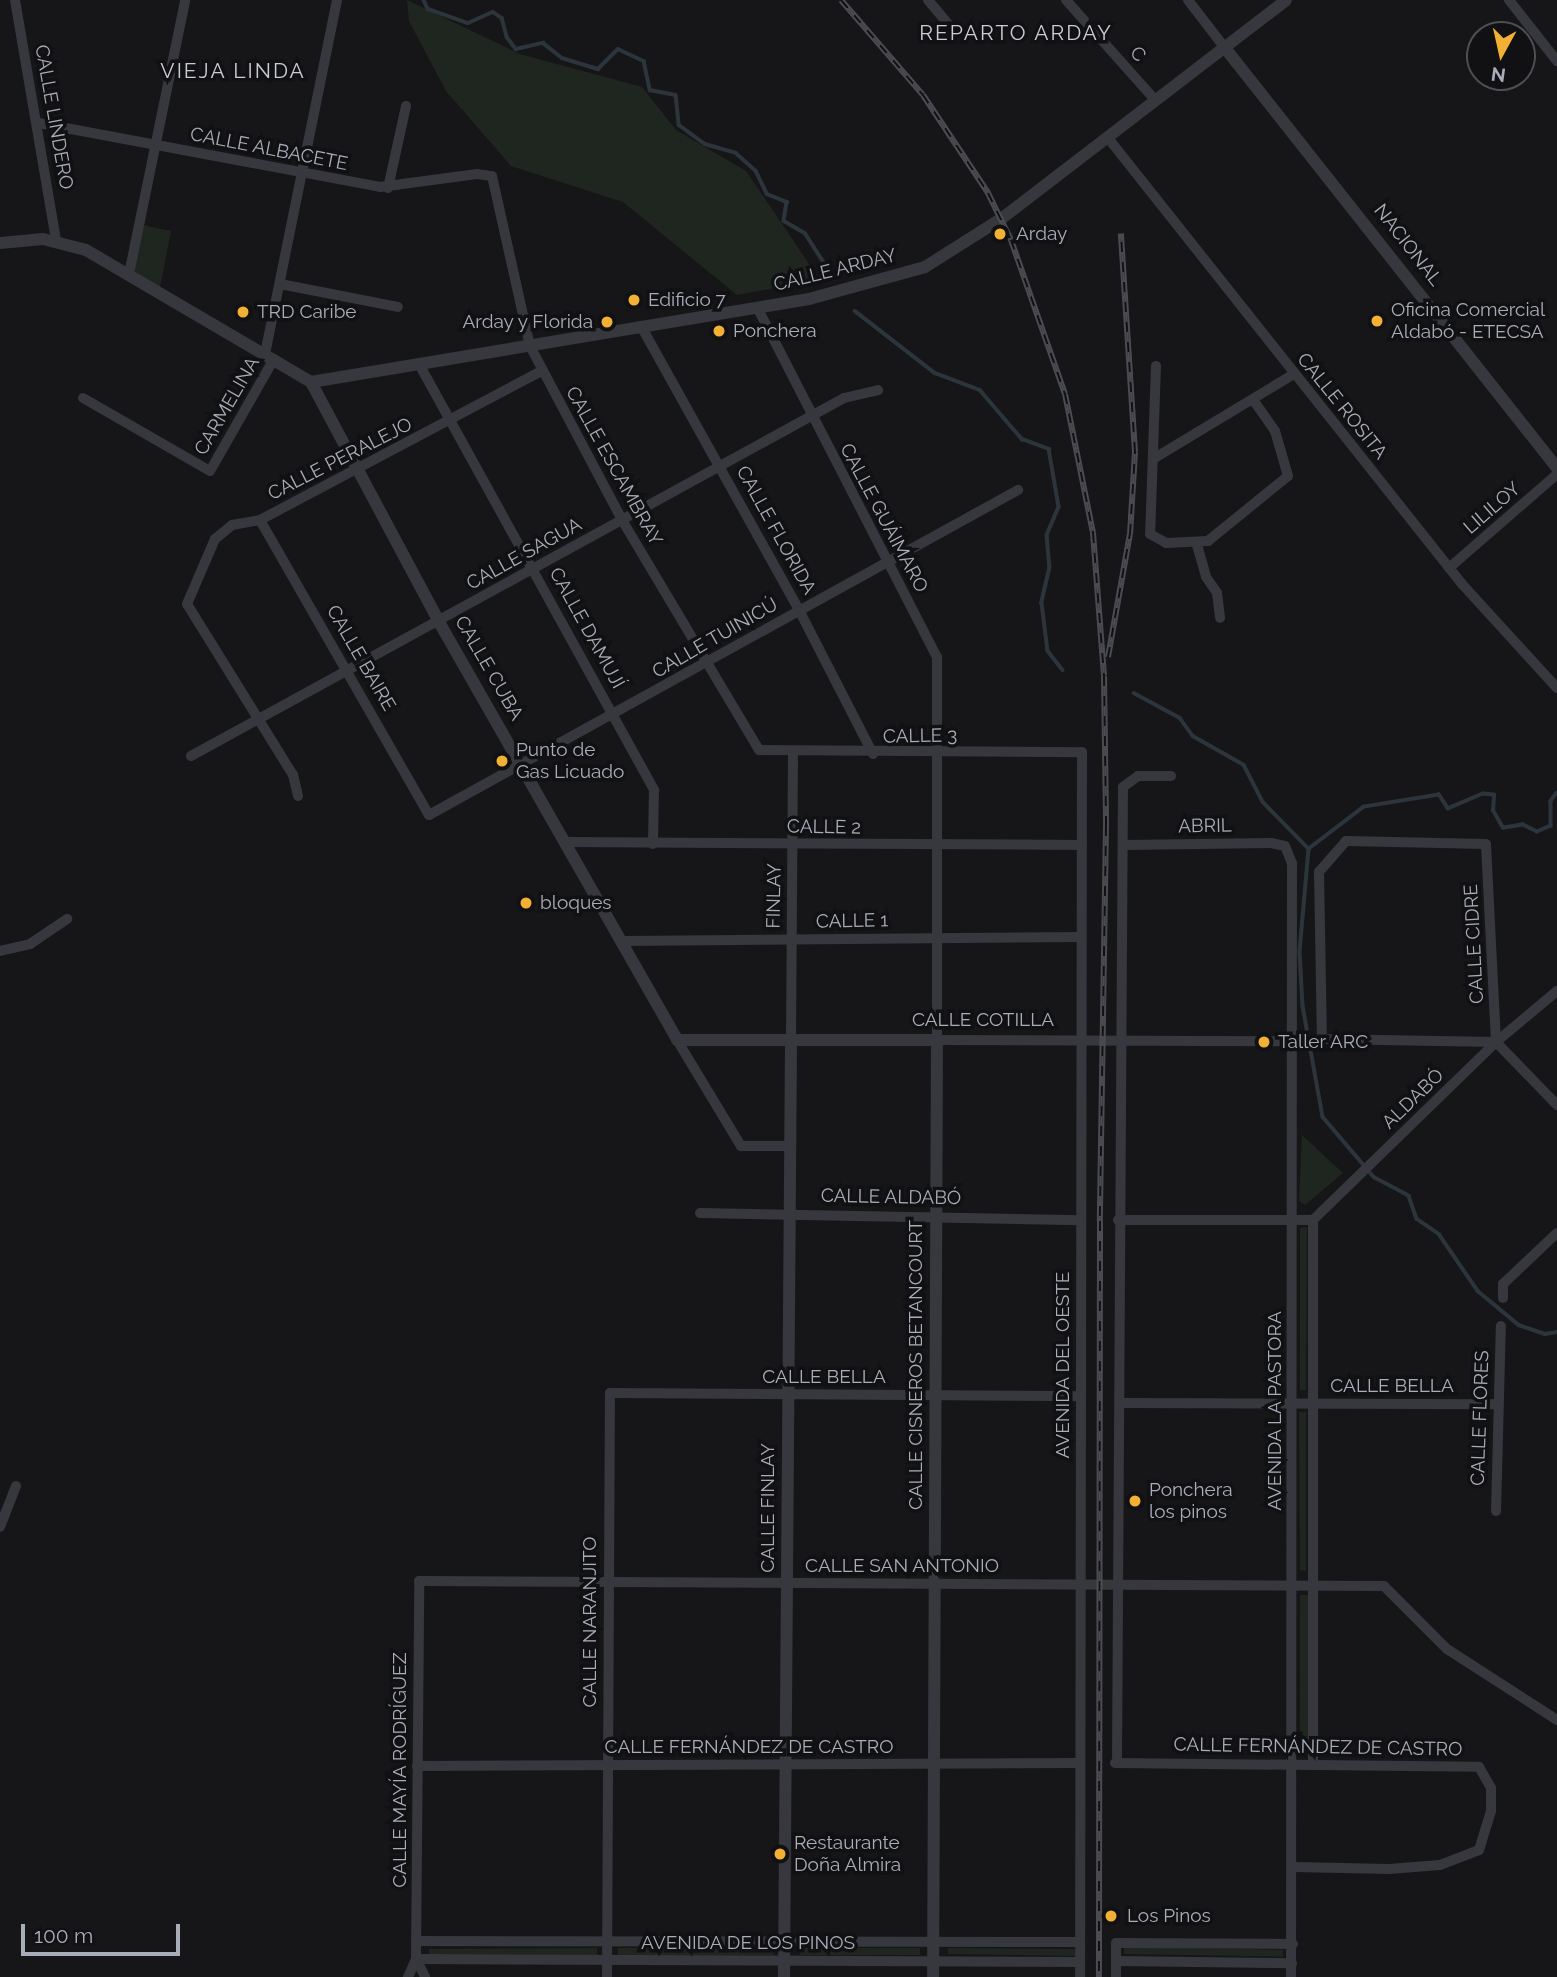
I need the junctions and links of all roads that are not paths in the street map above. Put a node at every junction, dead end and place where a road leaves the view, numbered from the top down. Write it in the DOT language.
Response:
graph roads {
  1 [pos="15,0"];
  2 [pos="185,0"];
  3 [pos="337,0"];
  4 [pos="928,0"];
  5 [pos="1066,0"];
  6 [pos="1188,0"];
  7 [pos="1286,0"];
  8 [pos="1509,0"];
  9 [pos="951,27"];
  10 [pos="1225,48"];
  11 [pos="1557,61"];
  12 [pos="1156,101"];
  13 [pos="406,106"];
  14 [pos="39,122"];
  15 [pos="1108,138"];
  16 [pos="156,145"];
  17 [pos="303,174"];
  18 [pos="492,177"];
  19 [pos="388,188"];
  20 [pos="56,241"];
  21 [pos="0,243"];
  22 [pos="129,274"];
  23 [pos="280,284"];
  24 [pos="398,307"];
  25 [pos="758,309"];
  26 [pos="641,326"];
  27 [pos="530,346"];
  28 [pos="270,356"];
  29 [pos="419,364"];
  30 [pos="1156,366"];
  31 [pos="542,371"];
  32 [pos="1294,374"];
  33 [pos="311,382"];
  34 [pos="877,390"];
  35 [pos="83,398"];
  36 [pos="1253,400"];
  37 [pos="810,416"];
  38 [pos="451,422"];
  39 [pos="1153,460"];
  40 [pos="720,465"];
  41 [pos="1557,468"];
  42 [pos="359,469"];
  43 [pos="1557,474"];
  44 [pos="1018,489"];
  45 [pos="260,520"];
  46 [pos="622,520"];
  47 [pos="1197,545"];
  48 [pos="889,559"];
  49 [pos="534,568"];
  50 [pos="1450,568"];
  51 [pos="799,610"];
  52 [pos="1220,618"];
  53 [pos="439,622"];
  54 [pos="706,666"];
  55 [pos="349,670"];
  56 [pos="1557,688"];
  57 [pos="615,715"];
  58 [pos="260,719"];
  59 [pos="759,750"];
  60 [pos="1082,752"];
  61 [pos="793,753"];
  62 [pos="937,753"];
  63 [pos="873,754"];
  64 [pos="191,756"];
  65 [pos="523,766"];
  66 [pos="1171,776"];
  67 [pos="298,796"];
  68 [pos="429,815"];
  69 [pos="566,842"];
  70 [pos="653,844"];
  71 [pos="792,844"];
  72 [pos="1082,845"];
  73 [pos="1125,845"];
  74 [pos="937,846"];
  75 [pos="1285,846"];
  76 [pos="67,919"];
  77 [pos="1081,937"];
  78 [pos="936,938"];
  79 [pos="792,939"];
  80 [pos="624,941"];
  81 [pos="0,951"];
  82 [pos="1557,991"];
  83 [pos="1081,1039"];
  84 [pos="1121,1039"];
  85 [pos="677,1040"];
  86 [pos="791,1040"];
  87 [pos="937,1040"];
  88 [pos="1289,1041"];
  89 [pos="1496,1042"];
  90 [pos="1557,1105"];
  91 [pos="790,1146"];
  92 [pos="791,1212"];
  93 [pos="700,1213"];
  94 [pos="935,1215"];
  95 [pos="1291,1219"];
  96 [pos="1081,1220"];
  97 [pos="1118,1220"];
  98 [pos="1313,1220"];
  99 [pos="1557,1233"];
  100 [pos="1503,1298"];
  101 [pos="1501,1326"];
  102 [pos="610,1394"];
  103 [pos="788,1394"];
  104 [pos="937,1395"];
  105 [pos="1081,1396"];
  106 [pos="1120,1403"];
  107 [pos="1292,1404"];
  108 [pos="1313,1404"];
  109 [pos="1497,1404"];
  110 [pos="16,1486"];
  111 [pos="1496,1511"];
  112 [pos="0,1527"];
  113 [pos="419,1581"];
  114 [pos="608,1582"];
  115 [pos="787,1583"];
  116 [pos="935,1584"];
  117 [pos="1080,1584"];
  118 [pos="1120,1585"];
  119 [pos="1293,1586"];
  120 [pos="1313,1586"];
  121 [pos="1557,1720"];
  122 [pos="936,1763"];
  123 [pos="1080,1763"];
  124 [pos="785,1764"];
  125 [pos="1294,1764"];
  126 [pos="1313,1764"];
  127 [pos="607,1765"];
  128 [pos="417,1766"];
  129 [pos="1294,1867"];
  130 [pos="416,1941"];
  131 [pos="607,1941"];
  132 [pos="784,1941"];
  133 [pos="934,1942"];
  134 [pos="1080,1942"];
  135 [pos="1293,1944"];
  136 [pos="416,1959"];
  137 [pos="607,1960"];
  138 [pos="784,1961"];
  139 [pos="1116,1961"];
  140 [pos="933,1962"];
  141 [pos="1080,1962"];
  142 [pos="1292,1963"];
  143 [pos="408,1977"];
  144 [pos="425,1977"];
  145 [pos="607,1977"];
  146 [pos="784,1977"];
  147 [pos="933,1977"];
  148 [pos="1080,1977"];
  149 [pos="1116,1977"];
  150 [pos="1291,1977"];
  1 -- 14 [label="street, CALLE LINDERO"];
  2 -- 16 [label="street"];
  3 -- 17 [label="street, CARMELINA"];
  4 -- 9 [label="street"];
  5 -- 12 [label="street, C"];
  6 -- 10 [label="street"];
  7 -- 10 [label="street, CALLE ARDAY"];
  8 -- 11 [label="street"];
  10 -- 12 [label="street, CALLE ARDAY"];
  10 -- 41 [label="street, NACIONAL"];
  12 -- 15 [label="street, CALLE ARDAY"];
  13 -- 19 [label="street"];
  14 -- 16 [label="street, CALLE ALBACETE"];
  14 -- 20 [label="street, CALLE LINDERO"];
  15 -- 25 [label="street, CALLE ARDAY"];
  15 -- 32 [label="street, CALLE ROSITA"];
  16 -- 17 [label="street, CALLE ALBACETE"];
  16 -- 22 [label="street"];
  17 -- 19 [label="street, CALLE ALBACETE"];
  17 -- 23 [label="street, CARMELINA"];
  18 -- 19 [label="street, CALLE ALBACETE"];
  18 -- 27 [label="street, CALLE ESCAMBRAY"];
  20 -- 21 [label="street"];
  20 -- 22 [label="street"];
  22 -- 28 [label="street"];
  23 -- 24 [label="street"];
  23 -- 28 [label="street, CARMELINA"];
  25 -- 26 [label="street, CALLE ARDAY"];
  25 -- 37 [label="street, CALLE GUÁIMARO"];
  26 -- 27 [label="street, CALLE ARDAY"];
  26 -- 40 [label="street, CALLE FLORIDA"];
  27 -- 29 [label="street, CALLE ARDAY"];
  27 -- 31 [label="street, CALLE ESCAMBRAY"];
  28 -- 33 [label="street"];
  28 -- 35 [label="street, CARMELINA"];
  29 -- 33 [label="street, CALLE ARDAY"];
  29 -- 38 [label="street, CALLE DAMUJÍ"];
  30 -- 39 [label="street"];
  31 -- 38 [label="street, CALLE PERALEJO"];
  31 -- 46 [label="street, CALLE ESCAMBRAY"];
  32 -- 36 [label="street"];
  32 -- 50 [label="street, CALLE ROSITA"];
  33 -- 42 [label="street, CALLE CUBA"];
  34 -- 37 [label="street, CALLE SAGUA"];
  36 -- 39 [label="street"];
  36 -- 47 [label="street"];
  37 -- 40 [label="street, CALLE SAGUA"];
  37 -- 48 [label="street, CALLE GUÁIMARO"];
  38 -- 42 [label="street, CALLE PERALEJO"];
  38 -- 49 [label="street, CALLE DAMUJÍ"];
  39 -- 47 [label="street"];
  40 -- 46 [label="street, CALLE SAGUA"];
  40 -- 51 [label="street, CALLE FLORIDA"];
  42 -- 45 [label="street, CALLE PERALEJO"];
  42 -- 53 [label="street, CALLE CUBA"];
  43 -- 50 [label="street, LILILOY"];
  44 -- 48 [label="street, CALLE TUINICÚ"];
  45 -- 55 [label="street, CALLE BAIRE"];
  45 -- 58 [label="street, CALLE PERALEJO"];
  46 -- 49 [label="street, CALLE SAGUA"];
  46 -- 54 [label="street, CALLE ESCAMBRAY"];
  47 -- 52 [label="street"];
  48 -- 51 [label="street, CALLE TUINICÚ"];
  48 -- 62 [label="street, CALLE GUÁIMARO"];
  49 -- 53 [label="street, CALLE SAGUA"];
  49 -- 57 [label="street, CALLE DAMUJÍ"];
  50 -- 56 [label="street, CALLE ROSITA"];
  51 -- 54 [label="street, CALLE TUINICÚ"];
  51 -- 63 [label="street, CALLE FLORIDA"];
  53 -- 55 [label="street, CALLE SAGUA"];
  53 -- 65 [label="street, CALLE CUBA"];
  54 -- 57 [label="street, CALLE TUINICÚ"];
  54 -- 59 [label="street, CALLE ESCAMBRAY"];
  55 -- 58 [label="street, CALLE SAGUA"];
  55 -- 68 [label="street, CALLE BAIRE"];
  57 -- 65 [label="street, CALLE TUINICÚ"];
  57 -- 70 [label="street, CALLE DAMUJÍ"];
  58 -- 64 [label="street, CALLE SAGUA"];
  58 -- 67 [label="street"];
  59 -- 61 [label="street, CALLE 3"];
  60 -- 62 [label="street, CALLE 3"];
  60 -- 72 [label="street, AVENIDA DEL OESTE"];
  61 -- 63 [label="street, CALLE 3"];
  61 -- 71 [label="street, FINLAY"];
  62 -- 63 [label="street, CALLE 3"];
  62 -- 74 [label="street, CALLE CISNEROS BETANCOURT"];
  65 -- 68 [label="street, CALLE TUINICÚ"];
  65 -- 69 [label="street, CALLE CUBA"];
  66 -- 73 [label="street"];
  69 -- 70 [label="street, CALLE 2"];
  69 -- 80 [label="street, CALLE CUBA"];
  70 -- 71 [label="street, CALLE 2"];
  71 -- 74 [label="street, CALLE 2"];
  71 -- 79 [label="street, FINLAY"];
  72 -- 74 [label="street, CALLE 2"];
  72 -- 77 [label="street, AVENIDA DEL OESTE"];
  73 -- 75 [label="street, ABRIL"];
  73 -- 84 [label="street"];
  74 -- 78 [label="street, CALLE CISNEROS BETANCOURT"];
  75 -- 88 [label="street, AVENIDA LA PASTORA"];
  76 -- 81 [label="street"];
  77 -- 78 [label="street, CALLE 1"];
  77 -- 83 [label="street, AVENIDA DEL OESTE"];
  78 -- 79 [label="street, CALLE 1"];
  78 -- 87 [label="street, CALLE CISNEROS BETANCOURT"];
  79 -- 80 [label="street, CALLE 1"];
  79 -- 86 [label="street, FINLAY"];
  80 -- 85 [label="street, CALLE CUBA"];
  82 -- 89 [label="street, ALDABÓ"];
  83 -- 84 [label="street, CALLE COTILLA"];
  83 -- 87 [label="street, CALLE COTILLA"];
  83 -- 96 [label="street, AVENIDA DEL OESTE"];
  84 -- 88 [label="street, CALLE COTILLA"];
  84 -- 97 [label="street"];
  85 -- 86 [label="street, CALLE COTILLA"];
  85 -- 91 [label="street, CALLE CUBA"];
  86 -- 87 [label="street, CALLE COTILLA"];
  86 -- 91 [label="street, CALLE FINLAY"];
  87 -- 94 [label="street, CALLE CISNEROS BETANCOURT"];
  88 -- 95 [label="street, AVENIDA LA PASTORA"];
  89 -- 89 [label="street, CALLE CIDRE"];
  89 -- 90 [label="street"];
  89 -- 98 [label="street, ALDABÓ"];
  91 -- 92 [label="street, CALLE FINLAY"];
  92 -- 93 [label="street, CALLE ALDABÓ"];
  92 -- 94 [label="street, CALLE ALDABÓ"];
  92 -- 103 [label="street, CALLE FINLAY"];
  94 -- 96 [label="street, CALLE ALDABÓ"];
  94 -- 104 [label="street, CALLE CISNEROS BETANCOURT"];
  95 -- 97 [label="street"];
  95 -- 98 [label="street"];
  95 -- 107 [label="street, AVENIDA LA PASTORA"];
  96 -- 105 [label="street, AVENIDA DEL OESTE"];
  97 -- 106 [label="street"];
  98 -- 108 [label="street, AVENIDA LA PASTORA"];
  99 -- 100 [label="street"];
  101 -- 109 [label="street, CALLE FLORES"];
  102 -- 103 [label="street, CALLE BELLA"];
  102 -- 114 [label="street, CALLE NARANJITO"];
  103 -- 104 [label="street, CALLE BELLA"];
  103 -- 115 [label="street, CALLE FINLAY"];
  104 -- 105 [label="street, CALLE BELLA"];
  104 -- 116 [label="street, CALLE CISNEROS BETANCOURT"];
  105 -- 117 [label="street, AVENIDA DEL OESTE"];
  106 -- 107 [label="street, CALLE BELLA"];
  106 -- 118 [label="street"];
  107 -- 108 [label="street, CALLE BELLA"];
  107 -- 119 [label="street, AVENIDA LA PASTORA"];
  108 -- 109 [label="street, CALLE BELLA"];
  108 -- 120 [label="street, AVENIDA LA PASTORA"];
  109 -- 111 [label="street, CALLE FLORES"];
  110 -- 112 [label="street"];
  113 -- 114 [label="street, CALLE SAN ANTONIO"];
  113 -- 128 [label="street, CALLE MAYÍA RODRÍGUEZ"];
  114 -- 115 [label="street, CALLE SAN ANTONIO"];
  114 -- 127 [label="street, CALLE NARANJITO"];
  115 -- 116 [label="street, CALLE SAN ANTONIO"];
  115 -- 124 [label="street, CALLE FINLAY"];
  116 -- 117 [label="street, CALLE SAN ANTONIO"];
  116 -- 122 [label="street, CALLE CISNEROS BETANCOURT"];
  117 -- 118 [label="street, CALLE SAN ANTONIO"];
  117 -- 123 [label="street, AVENIDA DEL OESTE"];
  118 -- 119 [label="street, CALLE SAN ANTONIO"];
  118 -- 125 [label="street, CALLE FERNÁNDEZ DE CASTRO"];
  119 -- 120 [label="street, CALLE SAN ANTONIO"];
  119 -- 125 [label="street, AVENIDA LA PASTORA"];
  120 -- 121 [label="street, CALLE SAN ANTONIO"];
  120 -- 126 [label="street, AVENIDA LA PASTORA"];
  122 -- 123 [label="street, CALLE FERNÁNDEZ DE CASTRO"];
  122 -- 124 [label="street, CALLE FERNÁNDEZ DE CASTRO"];
  122 -- 133 [label="street, CALLE CISNEROS BETANCOURT"];
  123 -- 134 [label="street, AVENIDA DEL OESTE"];
  124 -- 127 [label="street, CALLE FERNÁNDEZ DE CASTRO"];
  124 -- 132 [label="street, CALLE FINLAY"];
  125 -- 126 [label="street, CALLE FERNÁNDEZ DE CASTRO"];
  125 -- 129 [label="street, AVENIDA LA PASTORA"];
  126 -- 129 [label="street, CALLE FERNÁNDEZ DE CASTRO"];
  127 -- 128 [label="street, CALLE FERNÁNDEZ DE CASTRO"];
  127 -- 131 [label="street, CALLE NARANJITO"];
  128 -- 130 [label="street, CALLE MAYÍA RODRÍGUEZ"];
  129 -- 135 [label="street, AVENIDA LA PASTORA"];
  130 -- 131 [label="street, AVENIDA DE LOS PINOS"];
  130 -- 136 [label="street, CALLE MAYÍA RODRÍGUEZ"];
  131 -- 132 [label="street, AVENIDA DE LOS PINOS"];
  131 -- 137 [label="street, CALLE NARANJITO"];
  132 -- 133 [label="street, AVENIDA DE LOS PINOS"];
  132 -- 138 [label="street, CALLE FINLAY"];
  133 -- 134 [label="street, AVENIDA DE LOS PINOS"];
  133 -- 140 [label="street, CALLE CISNEROS BETANCOURT"];
  134 -- 141 [label="street, AVENIDA DEL OESTE"];
  135 -- 139 [label="street"];
  135 -- 142 [label="street, AVENIDA LA PASTORA"];
  136 -- 137 [label="street, AVENIDA DE LOS PINOS"];
  136 -- 143 [label="street, CALLE MAYÍA RODRÍGUEZ"];
  136 -- 144 [label="street, CALLE MAYÍA RODRÍGUEZ"];
  137 -- 138 [label="street, AVENIDA DE LOS PINOS"];
  137 -- 145 [label="street, CALLE NARANJITO"];
  138 -- 140 [label="street, AVENIDA DE LOS PINOS"];
  138 -- 146 [label="street, CALLE FINLAY"];
  139 -- 142 [label="street"];
  139 -- 149 [label="street"];
  140 -- 141 [label="street, AVENIDA DE LOS PINOS"];
  140 -- 147 [label="street, CALLE CISNEROS BETANCOURT"];
  141 -- 148 [label="street, AVENIDA DEL OESTE"];
  142 -- 150 [label="street, AVENIDA LA PASTORA"];
}
